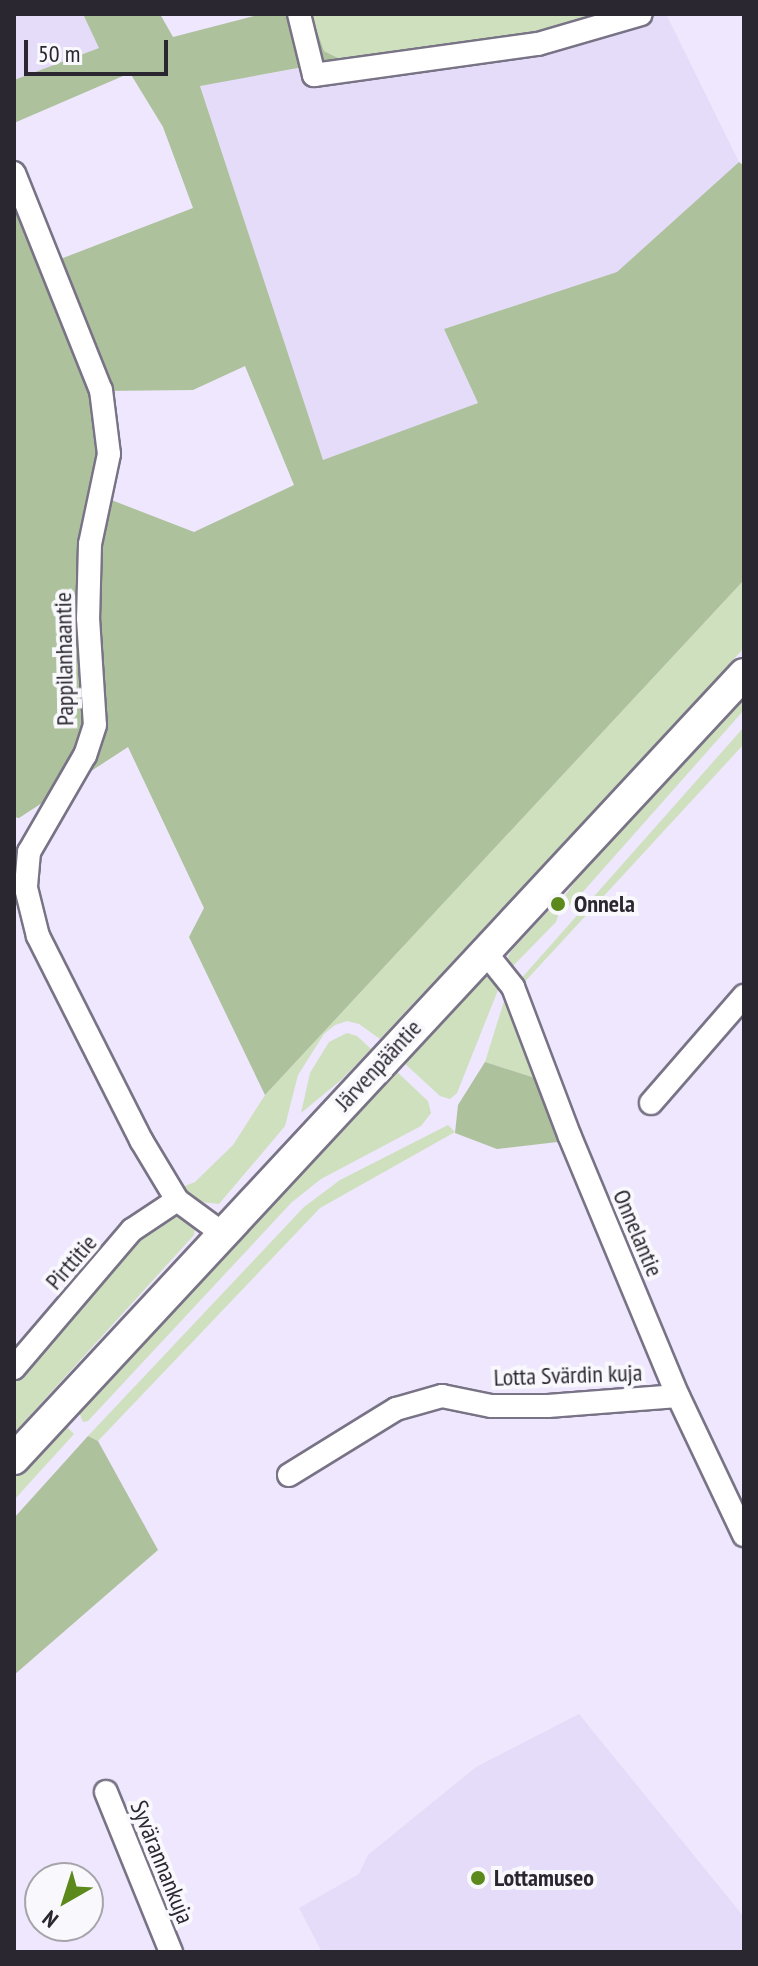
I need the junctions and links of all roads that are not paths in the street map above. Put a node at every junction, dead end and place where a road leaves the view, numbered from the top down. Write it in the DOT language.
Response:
graph roads {
  1 [pos="299,14"];
  2 [pos="641,14"];
  3 [pos="14,173"];
  4 [pos="744,674"];
  5 [pos="485,952"];
  6 [pos="744,996"];
  7 [pos="651,1103"];
  8 [pos="177,1200"];
  9 [pos="222,1233"];
  10 [pos="14,1368"];
  11 [pos="678,1396"];
  12 [pos="14,1459"];
  13 [pos="289,1475"];
  14 [pos="744,1535"];
  15 [pos="106,1792"];
  16 [pos="171,1952"];
  1 -- 2 [label="street"];
  3 -- 8 [label="street, Pappilanhaantie"];
  4 -- 5 [label="main road, Järvenpääntie"];
  5 -- 9 [label="main road, Järvenpääntie"];
  5 -- 11 [label="street, Onnelantie"];
  6 -- 7 [label="street"];
  8 -- 9 [label="street, Pappilanhaantie"];
  8 -- 10 [label="street, Pirttitie"];
  9 -- 12 [label="main road, Järvenpääntie"];
  11 -- 13 [label="street, Lotta Svärdin kuja"];
  11 -- 14 [label="street, Onnelantie"];
  15 -- 16 [label="street, Syvärannankuja"];
}
